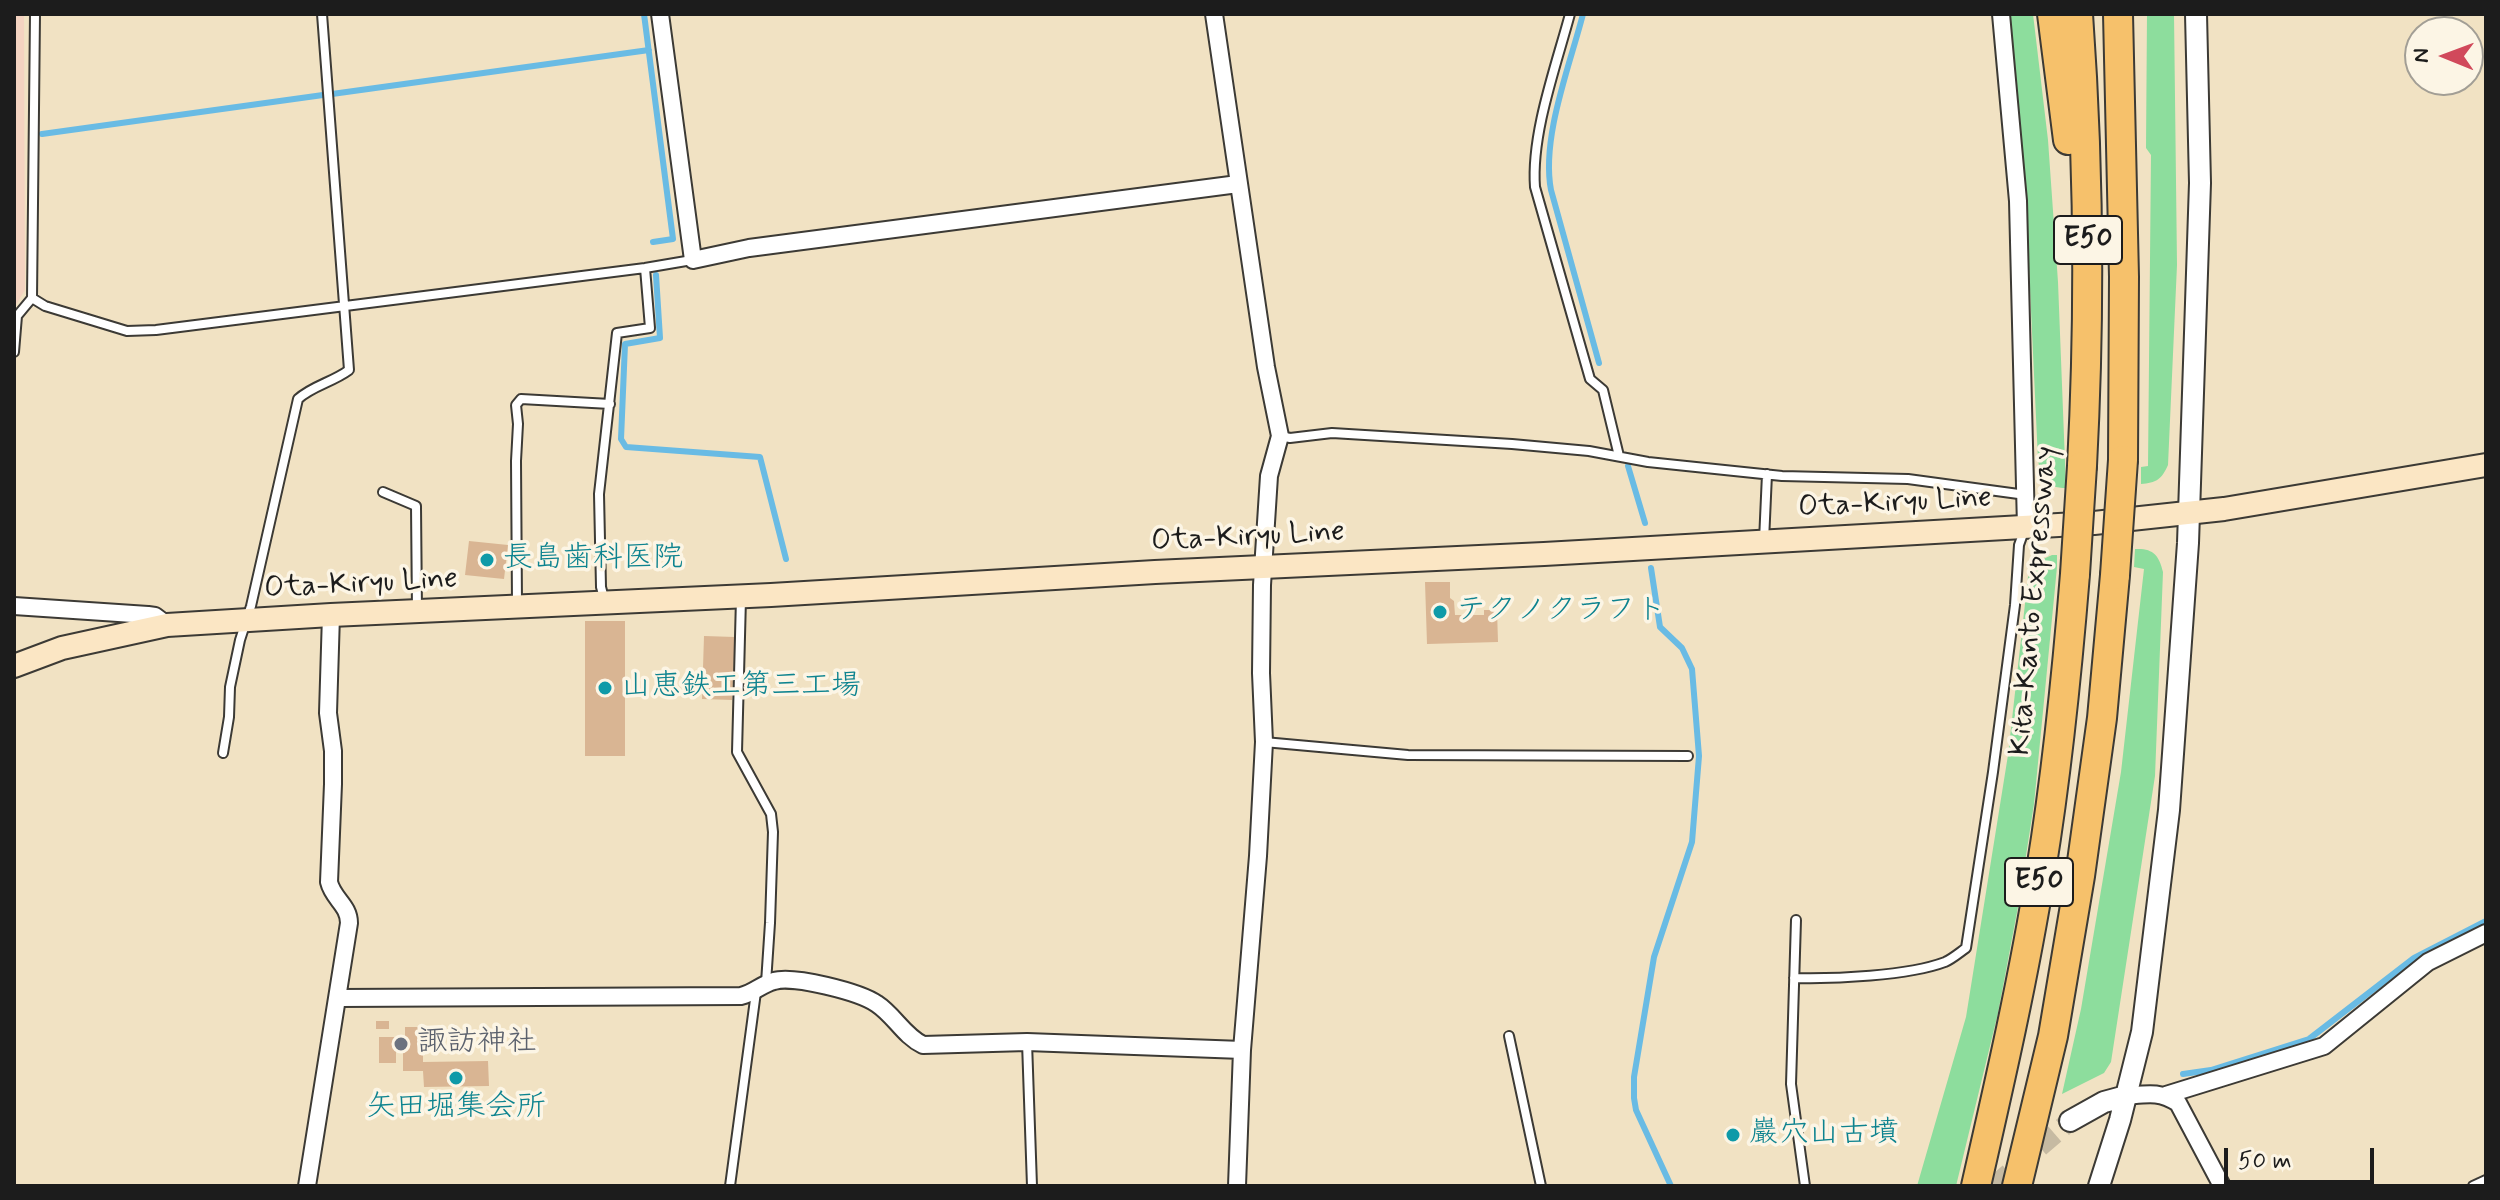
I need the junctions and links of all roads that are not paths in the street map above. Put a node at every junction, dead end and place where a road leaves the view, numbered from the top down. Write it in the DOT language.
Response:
graph roads {
  1 [pos="35,14"];
  2 [pos="322,14"];
  3 [pos="660,14"];
  4 [pos="1214,14"];
  5 [pos="1570,14"];
  6 [pos="2001,14"];
  7 [pos="2052,14"];
  8 [pos="2078,14"];
  9 [pos="2118,14"];
  10 [pos="2196,14"];
  11 [pos="1238,184"];
  12 [pos="693,260"];
  13 [pos="645,268"];
  14 [pos="32,298"];
  15 [pos="346,306"];
  16 [pos="14,352"];
  17 [pos="2086,396"];
  18 [pos="610,404"];
  19 [pos="1280,436"];
  20 [pos="1619,456"];
  21 [pos="2486,465"];
  22 [pos="1767,474"];
  23 [pos="383,492"];
  24 [pos="2026,495"];
  25 [pos="2188,514"];
  26 [pos="2026,527"];
  27 [pos="1764,542"];
  28 [pos="1264,567"];
  29 [pos="741,596"];
  30 [pos="605,603"];
  31 [pos="14,606"];
  32 [pos="516,607"];
  33 [pos="417,612"];
  34 [pos="331,615"];
  35 [pos="246,621"];
  36 [pos="167,625"];
  37 [pos="14,666"];
  38 [pos="1264,742"];
  39 [pos="223,753"];
  40 [pos="1688,756"];
  41 [pos="1796,920"];
  42 [pos="2486,933"];
  43 [pos="1794,978"];
  44 [pos="761,988"];
  45 [pos="339,998"];
  46 [pos="1509,1036"];
  47 [pos="1027,1042"];
  48 [pos="1242,1050"];
  49 [pos="2166,1095"];
  50 [pos="2126,1096"];
  51 [pos="2070,1121"];
  52 [pos="2486,1180"];
  53 [pos="307,1186"];
  54 [pos="730,1186"];
  55 [pos="1032,1186"];
  56 [pos="1237,1186"];
  57 [pos="1541,1186"];
  58 [pos="1805,1186"];
  59 [pos="1976,1186"];
  60 [pos="2017,1186"];
  61 [pos="2099,1186"];
  62 [pos="2222,1186"];
  63 [pos="2473,1186"];
  1 -- 14 [label="lane"];
  2 -- 15 [label="lane"];
  3 -- 12 [label="street"];
  4 -- 11 [label="street"];
  5 -- 20 [label="lane"];
  6 -- 24 [label="street"];
  7 -- 17 [label="highway"];
  8 -- 17 [label="highway, Kita-Kanto Expressway / E50"];
  9 -- 60 [label="highway, E50, bridge"];
  10 -- 25 [label="street"];
  11 -- 12 [label="street"];
  11 -- 19 [label="street"];
  12 -- 13 [label="lane"];
  13 -- 15 [label="lane"];
  13 -- 18 [label="lane"];
  14 -- 15 [label="lane"];
  14 -- 16 [label="lane"];
  15 -- 35 [label="lane"];
  17 -- 59 [label="highway, Kita-Kanto Expressway / E50, bridge"];
  18 -- 30 [label="lane"];
  18 -- 32 [label="lane"];
  19 -- 20 [label="lane"];
  19 -- 28 [label="street"];
  20 -- 22 [label="lane"];
  21 -- 25 [label="main road, Ota-Kiryu Line"];
  22 -- 24 [label="lane"];
  22 -- 27 [label="lane"];
  23 -- 33 [label="lane"];
  24 -- 26 [label="street"];
  25 -- 26 [label="main road, Ota-Kiryu Line"];
  25 -- 50 [label="street"];
  26 -- 27 [label="main road, Ota-Kiryu Line"];
  26 -- 43 [label="lane"];
  27 -- 28 [label="main road, Ota-Kiryu Line"];
  28 -- 29 [label="main road, Ota-Kiryu Line"];
  28 -- 38 [label="street"];
  29 -- 30 [label="main road, Ota-Kiryu Line"];
  29 -- 44 [label="lane"];
  30 -- 32 [label="main road, Ota-Kiryu Line"];
  31 -- 36 [label="street"];
  32 -- 33 [label="main road, Ota-Kiryu Line"];
  33 -- 34 [label="main road, Ota-Kiryu Line"];
  34 -- 35 [label="main road, Ota-Kiryu Line"];
  34 -- 45 [label="street"];
  35 -- 36 [label="main road, Ota-Kiryu Line"];
  35 -- 39 [label="lane"];
  36 -- 37 [label="main road, Ota-Kiryu Line"];
  38 -- 40 [label="lane"];
  38 -- 48 [label="street"];
  41 -- 43 [label="lane"];
  42 -- 49 [label="street"];
  43 -- 58 [label="lane"];
  44 -- 45 [label="street"];
  44 -- 47 [label="street"];
  44 -- 54 [label="lane"];
  45 -- 53 [label="street"];
  46 -- 57 [label="lane"];
  47 -- 48 [label="street"];
  47 -- 55 [label="lane"];
  48 -- 56 [label="street"];
  49 -- 50 [label="street"];
  49 -- 62 [label="street"];
  50 -- 51 [label="street"];
  50 -- 61 [label="street"];
  52 -- 63 [label="lane"];
}
